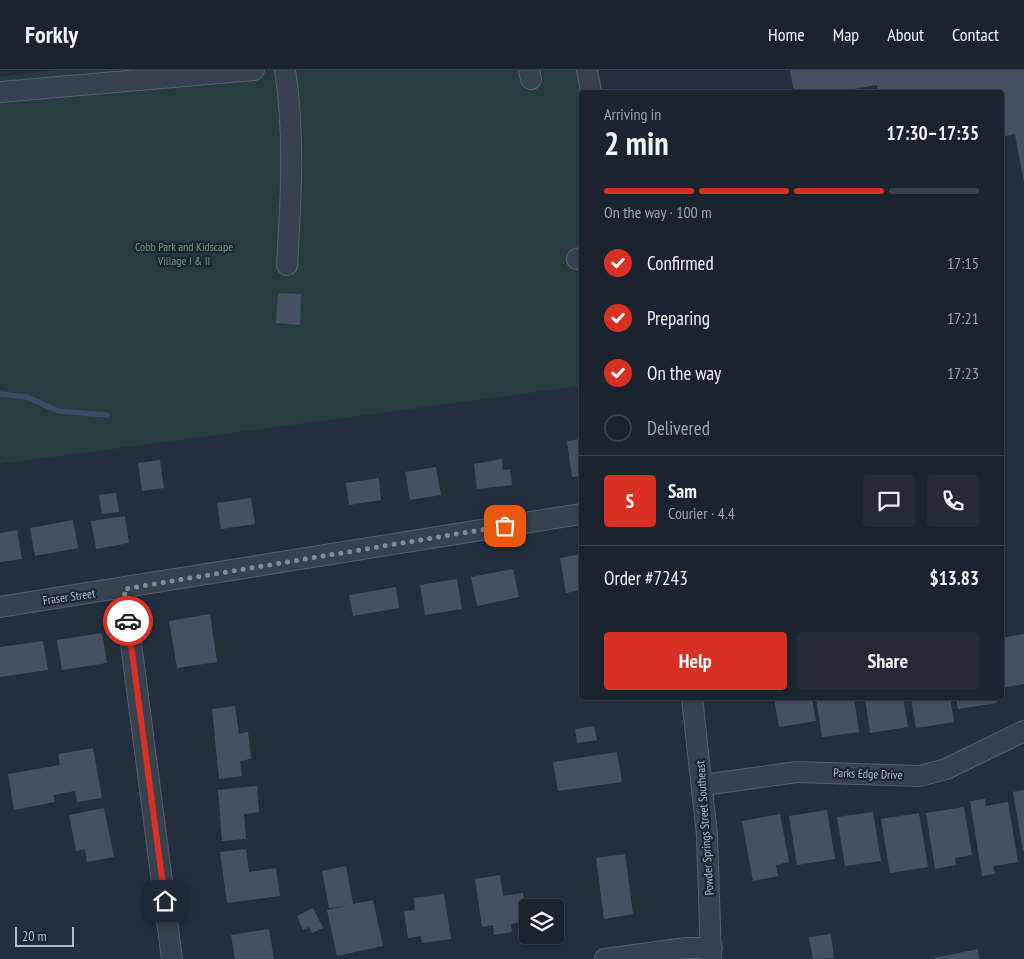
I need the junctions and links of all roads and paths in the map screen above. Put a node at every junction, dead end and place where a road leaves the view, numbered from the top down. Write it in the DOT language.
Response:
graph roads {
  1 [pos="254,70"];
  2 [pos="284,70"];
  3 [pos="587,70"];
  4 [pos="591,90"];
  5 [pos="0,92"];
  6 [pos="287,265"];
  7 [pos="579,514"];
  8 [pos="124,589"];
  9 [pos="0,607"];
  10 [pos="692,700"];
  11 [pos="1024,731"];
  12 [pos="703,785"];
  13 [pos="712,954"];
  14 [pos="172,959"];
  15 [pos="605,959"];
  1 -- 5 [label="street"];
  2 -- 6 [label="street"];
  3 -- 4 [label="street"];
  7 -- 8 [label="street, Fraser Street"];
  8 -- 9 [label="street, Fraser Street"];
  8 -- 14 [label="street"];
  10 -- 12 [label="street, Powder Springs Street Southeast"];
  11 -- 12 [label="street, Parks Edge Drive"];
  12 -- 13 [label="street, Powder Springs Street Southeast"];
  13 -- 15 [label="street"];
}
